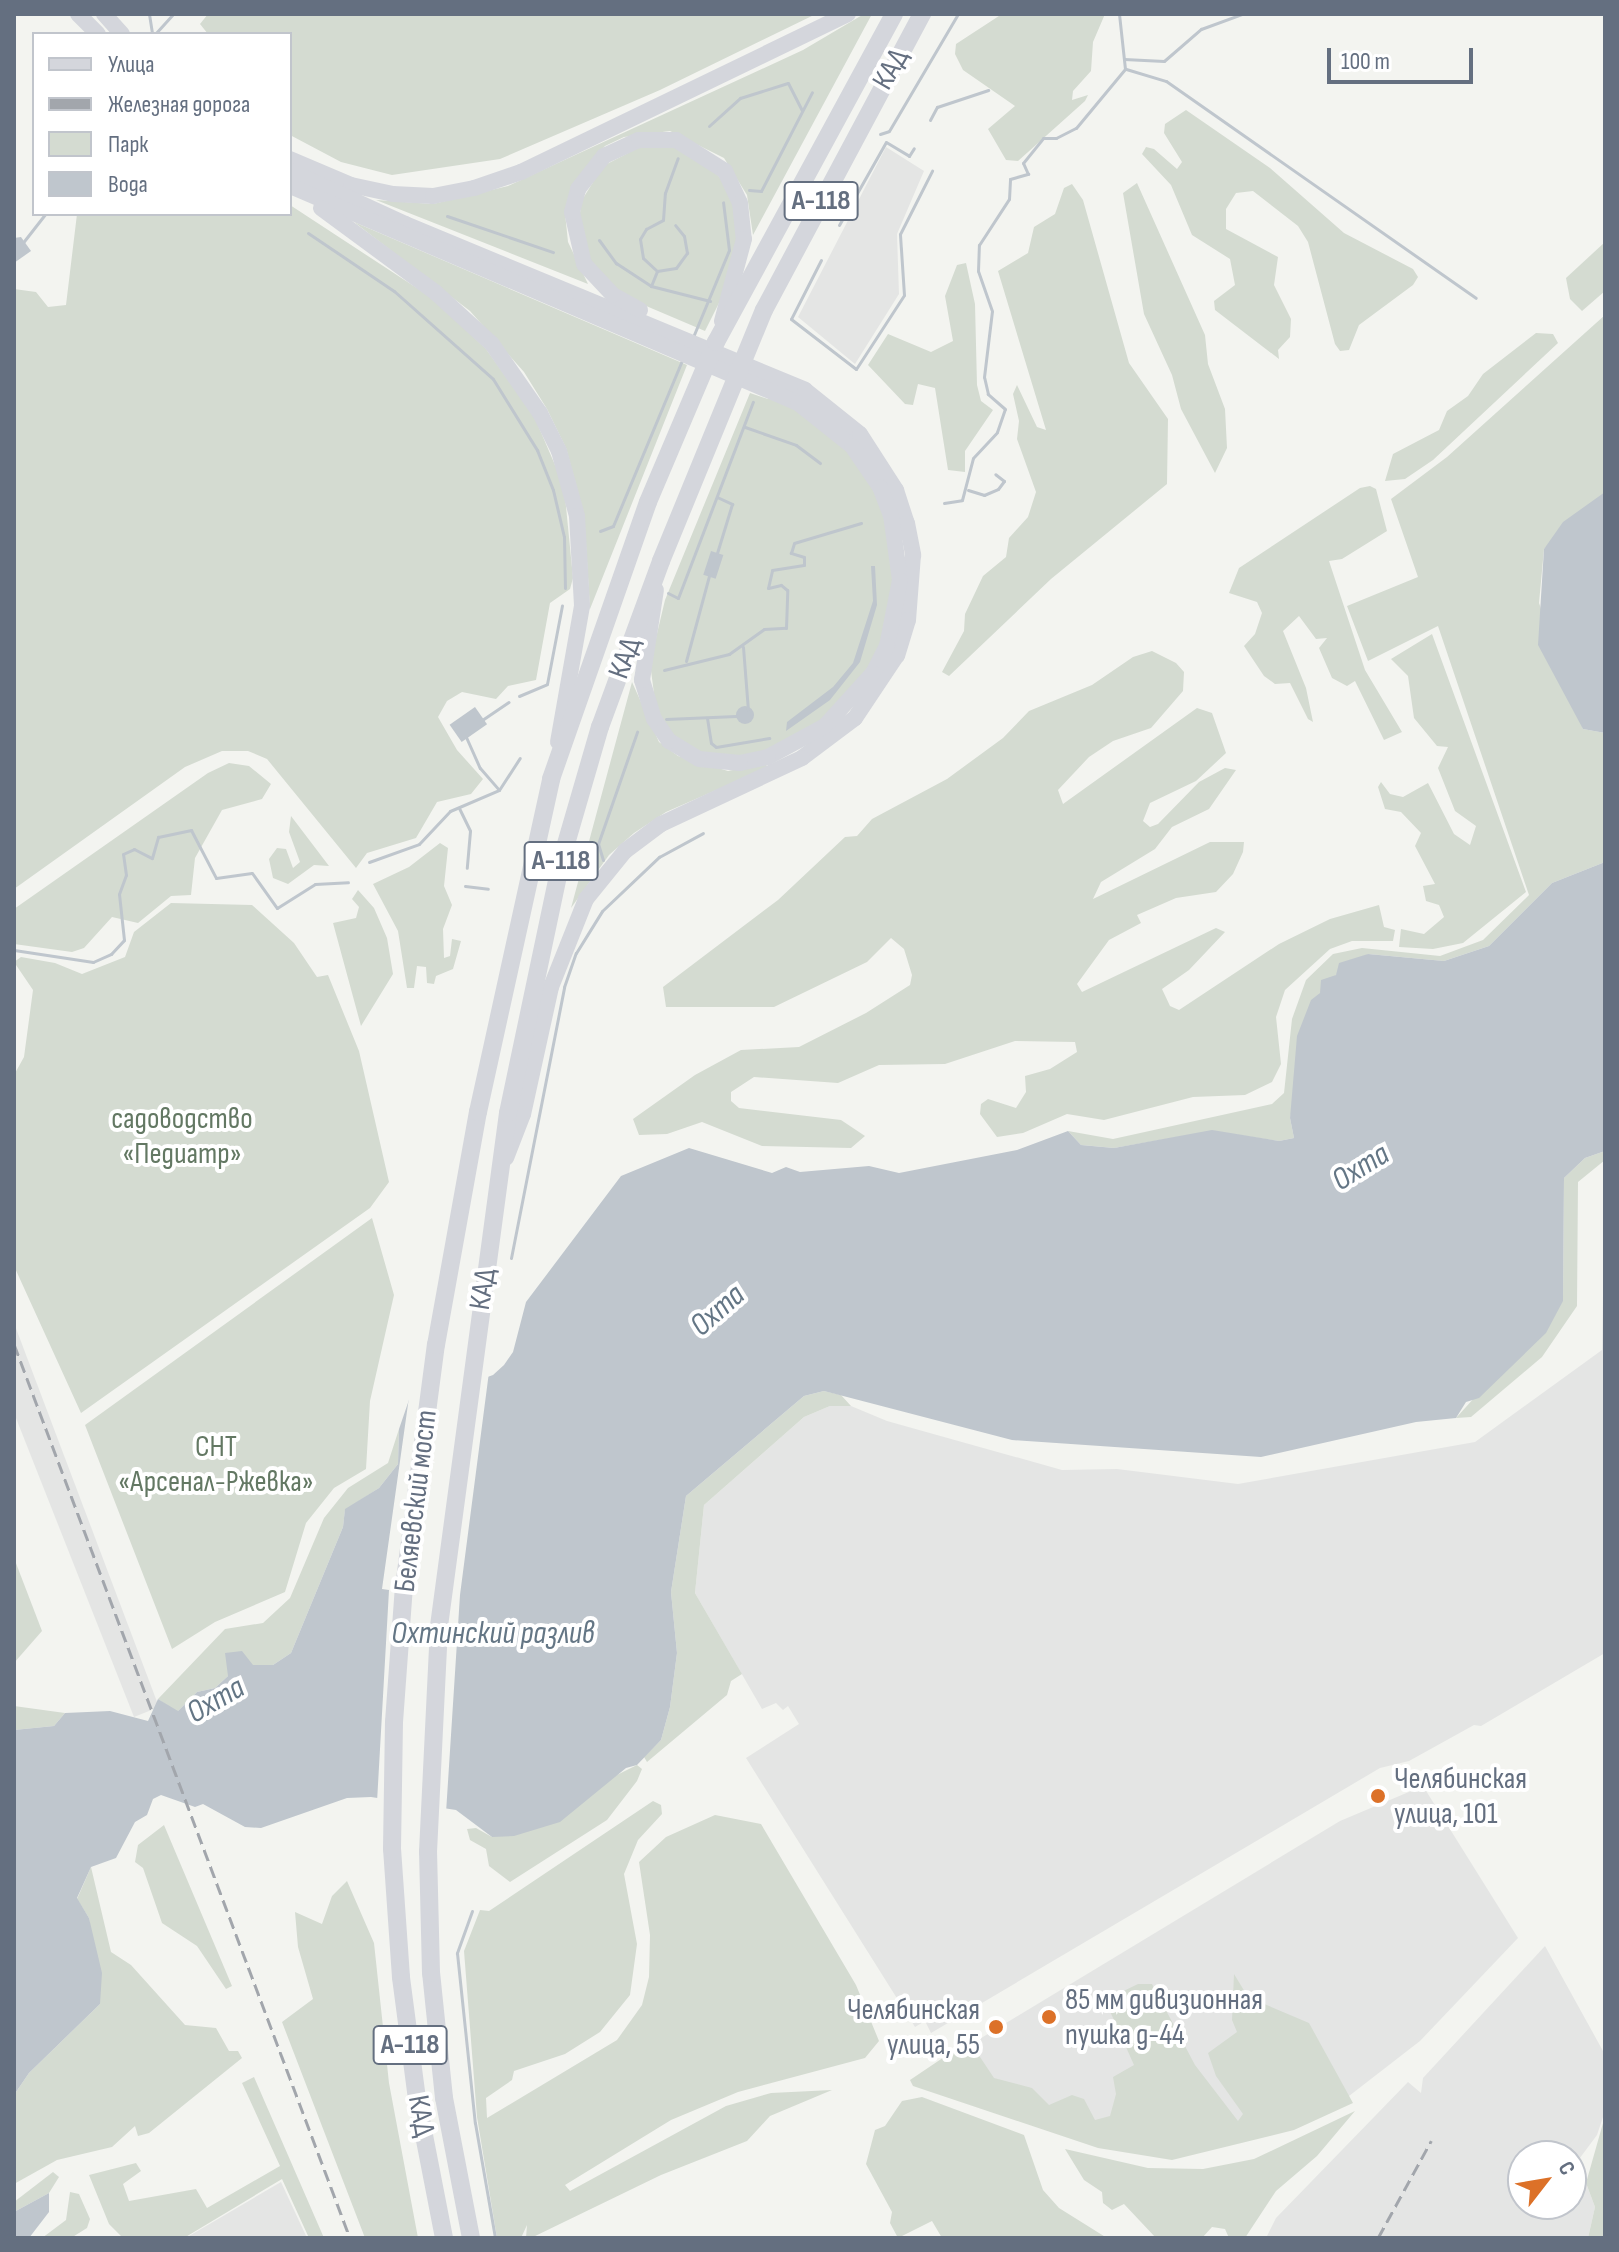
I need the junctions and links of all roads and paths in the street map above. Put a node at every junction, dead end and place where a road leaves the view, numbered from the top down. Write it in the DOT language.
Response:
graph roads {
  1 [pos="78,14"];
  2 [pos="104,14"];
  3 [pos="848,14"];
  4 [pos="894,14"];
  5 [pos="922,14"];
  6 [pos="96,32"];
  7 [pos="120,32"];
  8 [pos="292,160"];
  9 [pos="292,172"];
  10 [pos="298,190"];
  11 [pos="680,339"];
  12 [pos="716,342"];
  13 [pos="773,384"];
  14 [pos="661,561"];
  15 [pos="551,779"];
  16 [pos="501,1171"];
  17 [pos="436,1345"];
  18 [pos="472,1351"];
  19 [pos="392,1849"];
  20 [pos="428,1852"];
  21 [pos="444,2238"];
  22 [pos="471,2238"];
  1 -- 6 [label="main road"];
  2 -- 7 [label="main road"];
  3 -- 8 [label="main road"];
  4 -- 12 [label="highway, КАД / А-118"];
  5 -- 14 [label="highway, КАД / А-118"];
  9 -- 11 [label="main road"];
  10 -- 11 [label="main road"];
  10 -- 15 [label="main road"];
  11 -- 12 [label="main road"];
  11 -- 13 [label="main road"];
  11 -- 13 [label="main road"];
  12 -- 15 [label="highway, КАД / А-118"];
  13 -- 14 [label="main road"];
  13 -- 16 [label="main road"];
  14 -- 16 [label="highway, КАД / А-118"];
  15 -- 17 [label="highway, КАД / А-118"];
  16 -- 18 [label="highway, КАД / А-118"];
  17 -- 19 [label="highway, Беляевский мост / А-118"];
  18 -- 20 [label="highway, Беляевский мост / А-118"];
  19 -- 21 [label="highway, КАД / А-118"];
  20 -- 22 [label="highway, КАД / А-118"];
}
